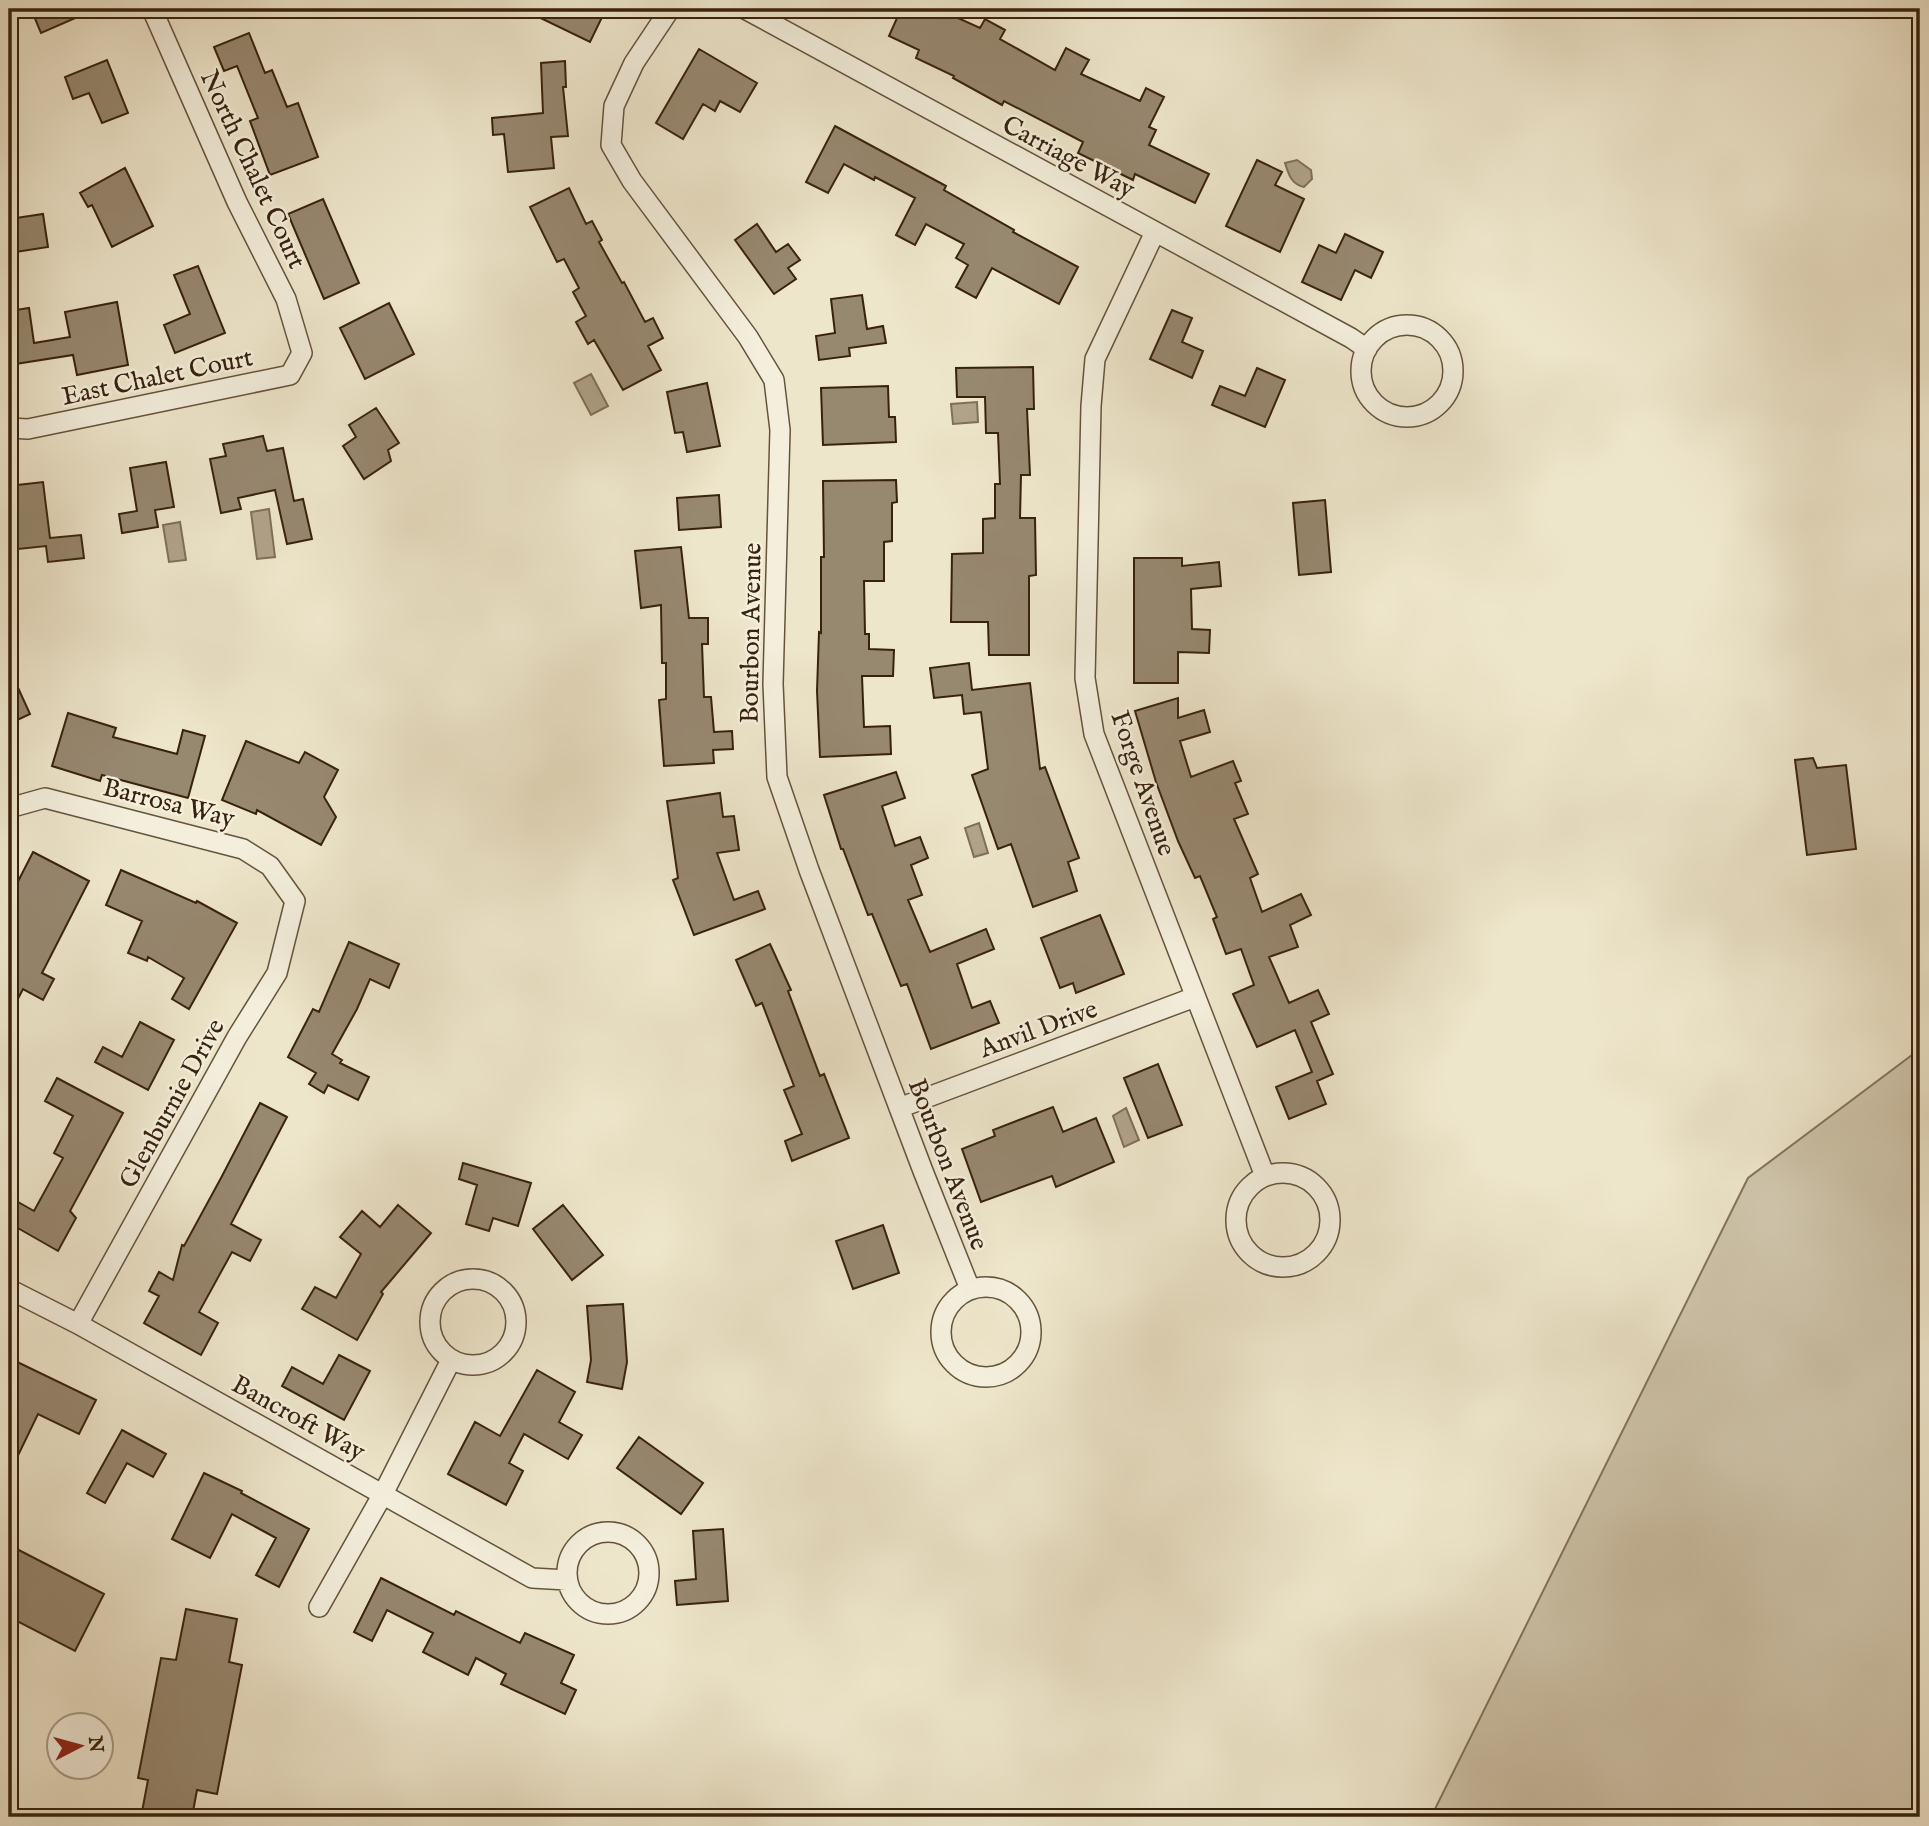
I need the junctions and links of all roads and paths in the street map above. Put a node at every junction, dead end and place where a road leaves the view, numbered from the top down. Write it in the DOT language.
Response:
graph roads {
  1 [pos="152,9"];
  2 [pos="670,9"];
  3 [pos="745,9"];
  4 [pos="1155,232"];
  5 [pos="1367,349"];
  6 [pos="302,353"];
  7 [pos="9,428"];
  8 [pos="9,808"];
  9 [pos="295,901"];
  10 [pos="1195,998"];
  11 [pos="899,1108"];
  12 [pos="1265,1176"];
  13 [pos="9,1289"];
  14 [pos="970,1289"];
  15 [pos="78,1324"];
  16 [pos="451,1360"];
  17 [pos="383,1494"];
  18 [pos="567,1580"];
  19 [pos="319,1607"];
  1 -- 6 [label="street, North Chalet Court"];
  2 -- 11 [label="street, Bourbon Avenue"];
  3 -- 4 [label="street, Carriage Way"];
  4 -- 5 [label="street, Carriage Way"];
  4 -- 10 [label="street, Forge Avenue"];
  5 -- 5 [label="street"];
  6 -- 7 [label="street, East Chalet Court"];
  8 -- 9 [label="street, Barrosa Way"];
  9 -- 15 [label="street, Glenburnie Drive"];
  10 -- 11 [label="street, Anvil Drive"];
  10 -- 12 [label="street, Forge Avenue"];
  11 -- 14 [label="street, Bourbon Avenue"];
  12 -- 12 [label="street"];
  13 -- 15 [label="street, Bancroft Way"];
  14 -- 14 [label="street, Bourbon Avenue"];
  15 -- 17 [label="street, Bancroft Way"];
  16 -- 16 [label="street"];
  16 -- 17 [label="street"];
  17 -- 18 [label="street, Bancroft Way"];
  17 -- 19 [label="street"];
  18 -- 18 [label="street"];
}
